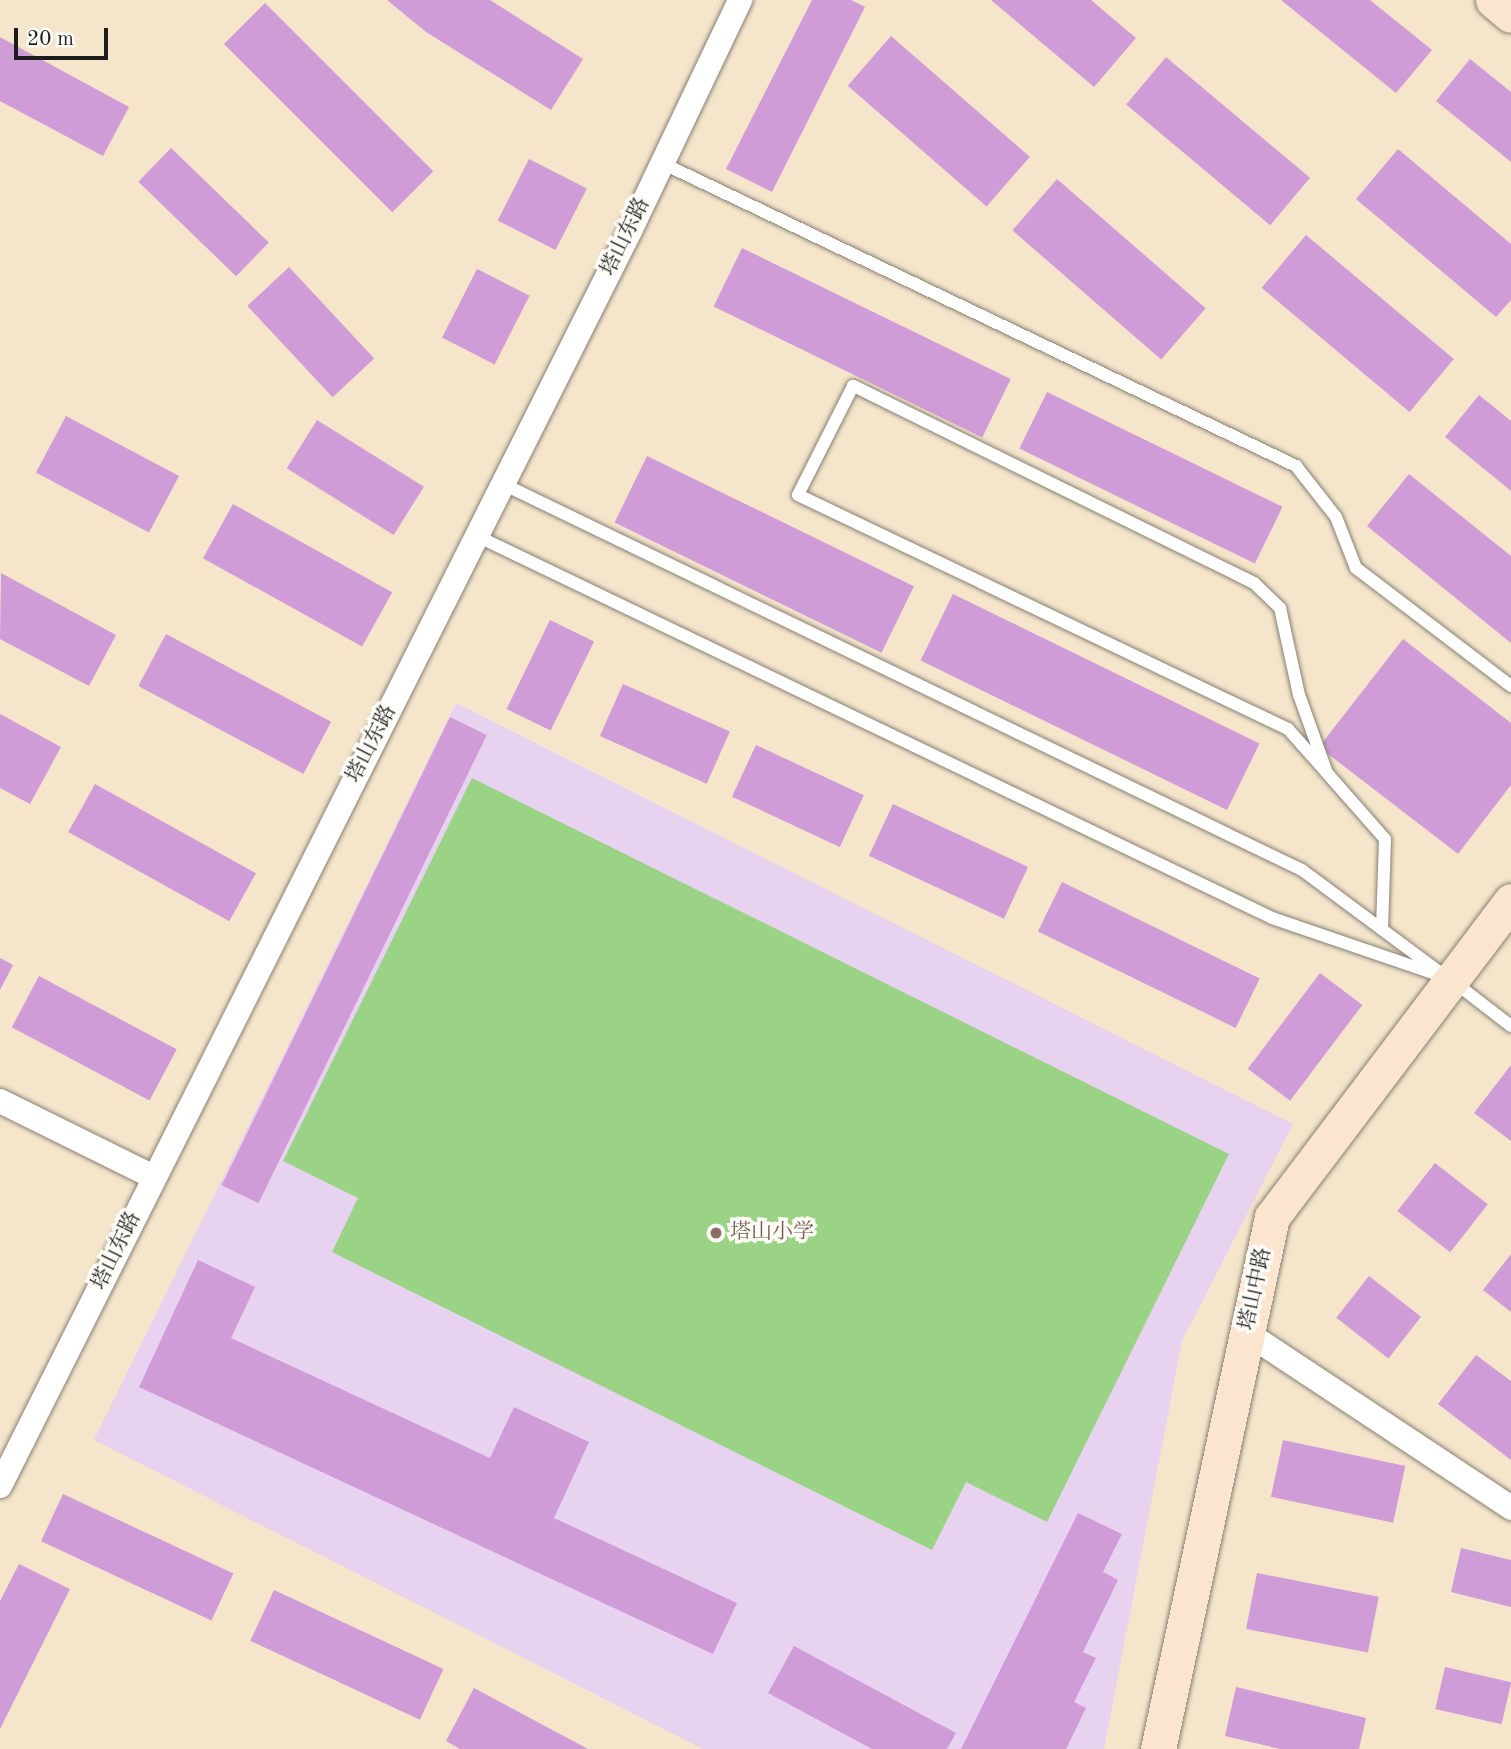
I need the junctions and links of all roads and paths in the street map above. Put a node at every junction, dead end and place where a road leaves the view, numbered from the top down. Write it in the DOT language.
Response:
graph roads {
  1 [pos="740,0"];
  2 [pos="1493,0"];
  3 [pos="1511,15"];
  4 [pos="662,163"];
  5 [pos="503,484"];
  6 [pos="477,536"];
  7 [pos="1511,686"];
  8 [pos="1327,773"];
  9 [pos="1511,901"];
  10 [pos="1382,929"];
  11 [pos="1450,979"];
  12 [pos="1511,1026"];
  13 [pos="0,1101"];
  14 [pos="154,1177"];
  15 [pos="1247,1333"];
  16 [pos="0,1486"];
  17 [pos="1511,1508"];
  18 [pos="1158,1749"];
  1 -- 4 [label="street, 塔山东路"];
  2 -- 3 [label="street"];
  4 -- 5 [label="street, 塔山东路"];
  4 -- 7 [label="lane"];
  5 -- 6 [label="street, 塔山东路"];
  5 -- 10 [label="lane"];
  6 -- 11 [label="lane"];
  6 -- 14 [label="street, 塔山东路"];
  8 -- 8 [label="lane"];
  8 -- 10 [label="lane"];
  9 -- 11 [label="street, 塔山中路"];
  10 -- 11 [label="lane"];
  11 -- 12 [label="lane"];
  11 -- 15 [label="street, 塔山中路"];
  13 -- 14 [label="street"];
  14 -- 16 [label="street, 塔山东路"];
  15 -- 17 [label="street"];
  15 -- 18 [label="street, 塔山中路"];
}
